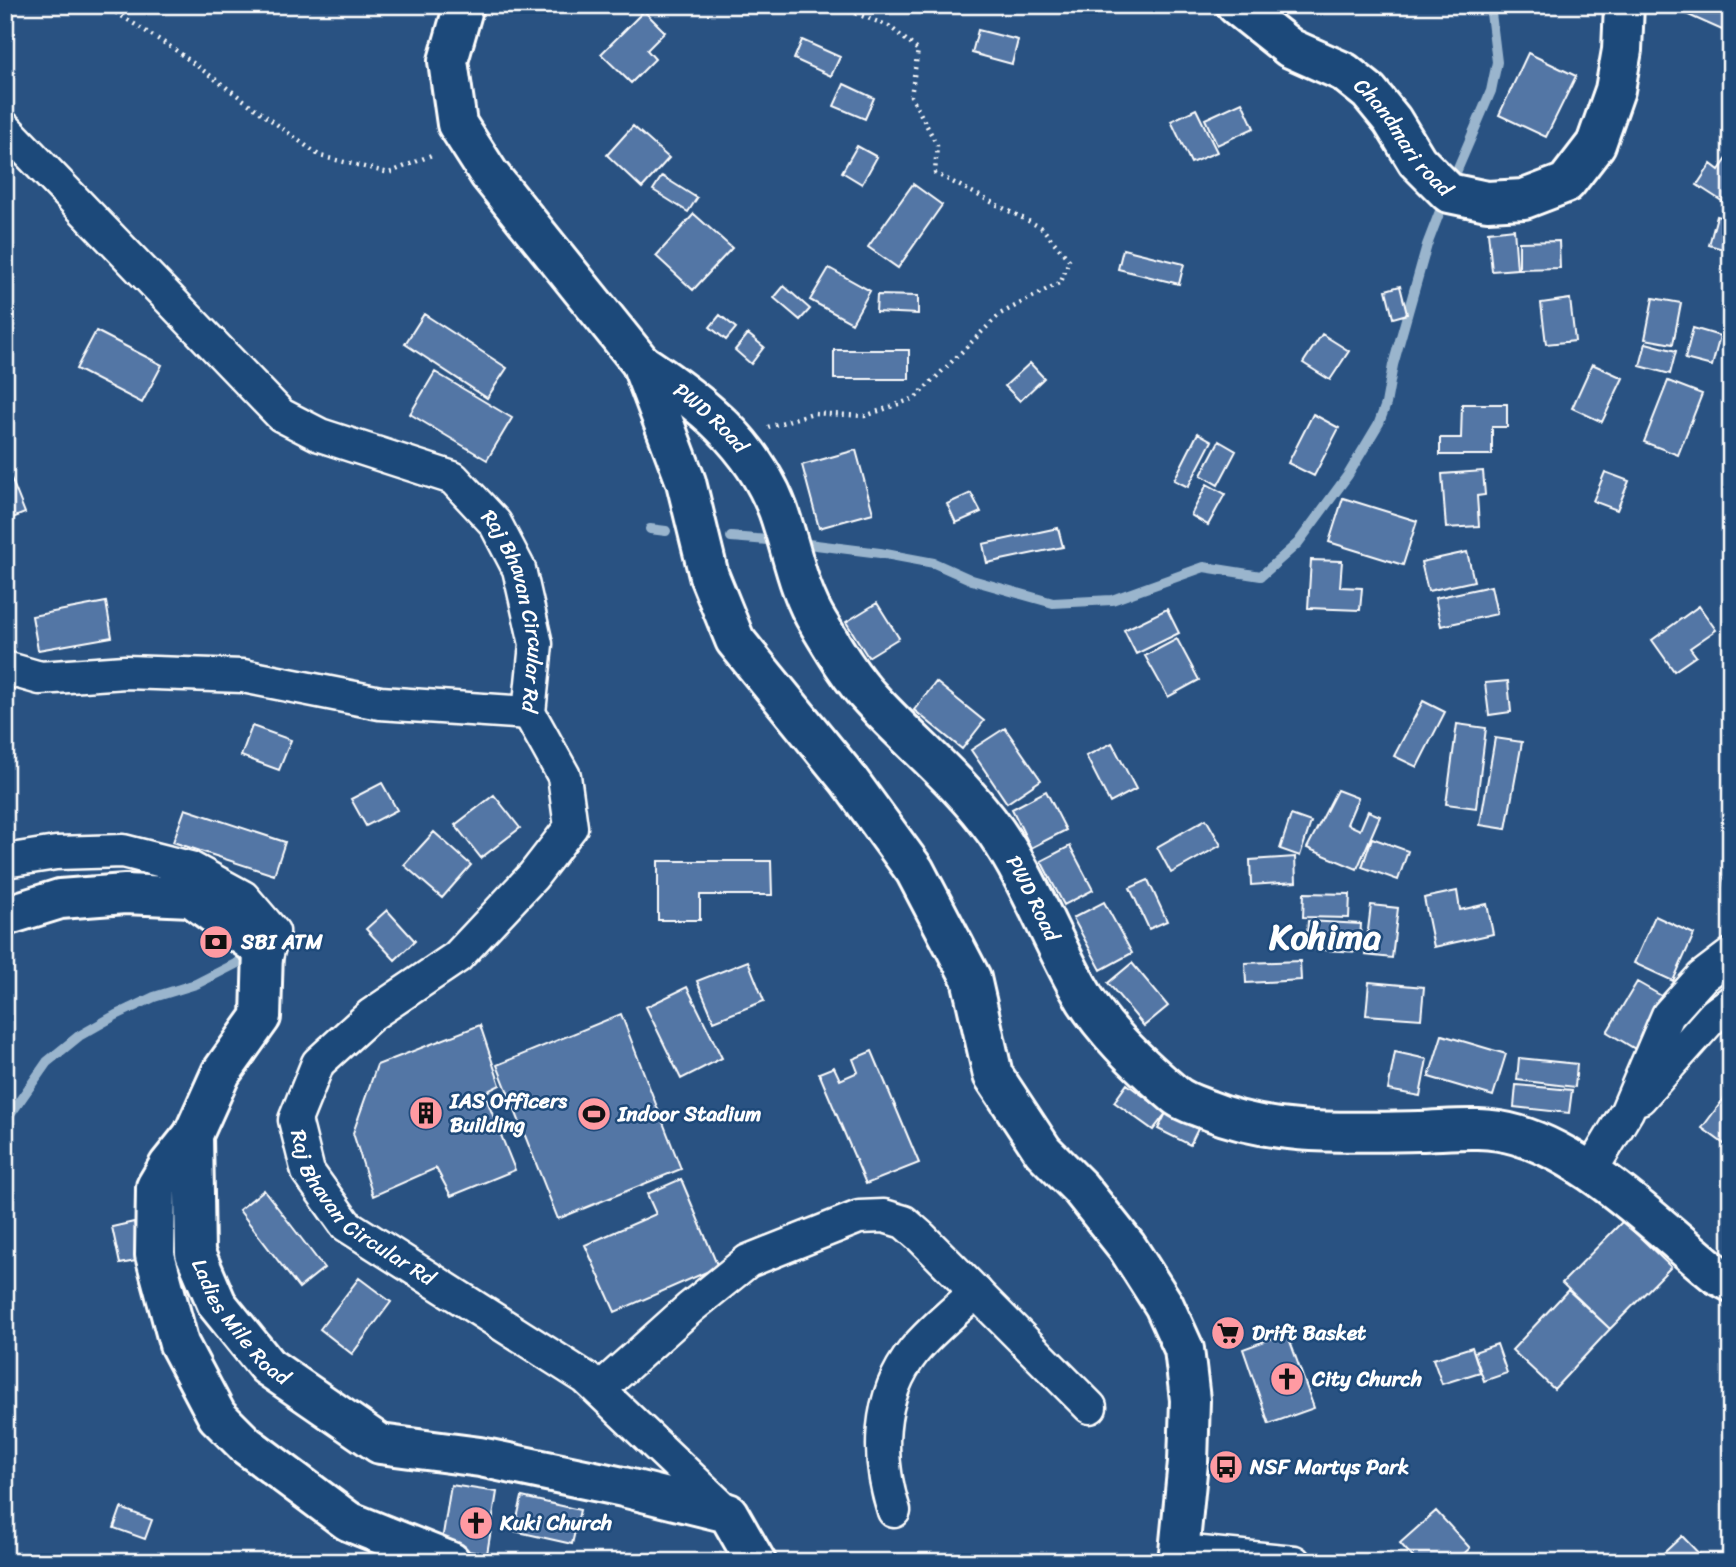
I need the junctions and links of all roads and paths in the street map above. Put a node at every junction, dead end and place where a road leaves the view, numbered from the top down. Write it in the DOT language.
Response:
graph roads {
  1 [pos="104,5"];
  2 [pos="464,5"];
  3 [pos="833,5"];
  4 [pos="1236,5"];
  5 [pos="1624,5"];
  6 [pos="5,128"];
  7 [pos="467,139"];
  8 [pos="641,363"];
  9 [pos="742,446"];
  10 [pos="5,668"];
  11 [pos="529,713"];
  12 [pos="5,861"];
  13 [pos="5,916"];
  14 [pos="1731,955"];
  15 [pos="262,974"];
  16 [pos="1731,1002"];
  17 [pos="1627,1111"];
  18 [pos="193,1135"];
  19 [pos="1590,1172"];
  20 [pos="1731,1282"];
  21 [pos="976,1292"];
  22 [pos="600,1390"];
  23 [pos="1090,1407"];
  24 [pos="894,1511"];
  25 [pos="728,1513"];
  26 [pos="1179,1556"];
  27 [pos="451,1562"];
  28 [pos="756,1562"];
  29 [pos="1294,1562"];
  1 -- 7 [label="path"];
  2 -- 7 [label="main road"];
  3 -- 9 [label="path"];
  4 -- 5 [label="main road, Chandmari road"];
  6 -- 11 [label="street, Raj Bhavan Circular Rd"];
  7 -- 8 [label="main road"];
  8 -- 9 [label="main road, PWD Road"];
  8 -- 26 [label="main road"];
  9 -- 19 [label="main road, PWD Road"];
  10 -- 11 [label="street"];
  11 -- 22 [label="street, Raj Bhavan Circular Rd"];
  12 -- 15 [label="street"];
  13 -- 15 [label="main road, Ladies Mile Road"];
  14 -- 17 [label="street"];
  15 -- 18 [label="main road, Ladies Mile Road"];
  16 -- 17 [label="street"];
  17 -- 19 [label="street"];
  18 -- 25 [label="main road, Ladies Mile Road"];
  18 -- 27 [label="main road"];
  19 -- 20 [label="main road, PWD Road"];
  21 -- 22 [label="street"];
  21 -- 23 [label="street"];
  21 -- 24 [label="street"];
  22 -- 25 [label="street, Raj Bhavan Circular Rd"];
  25 -- 28 [label="main road"];
  26 -- 29 [label="street"];
}
